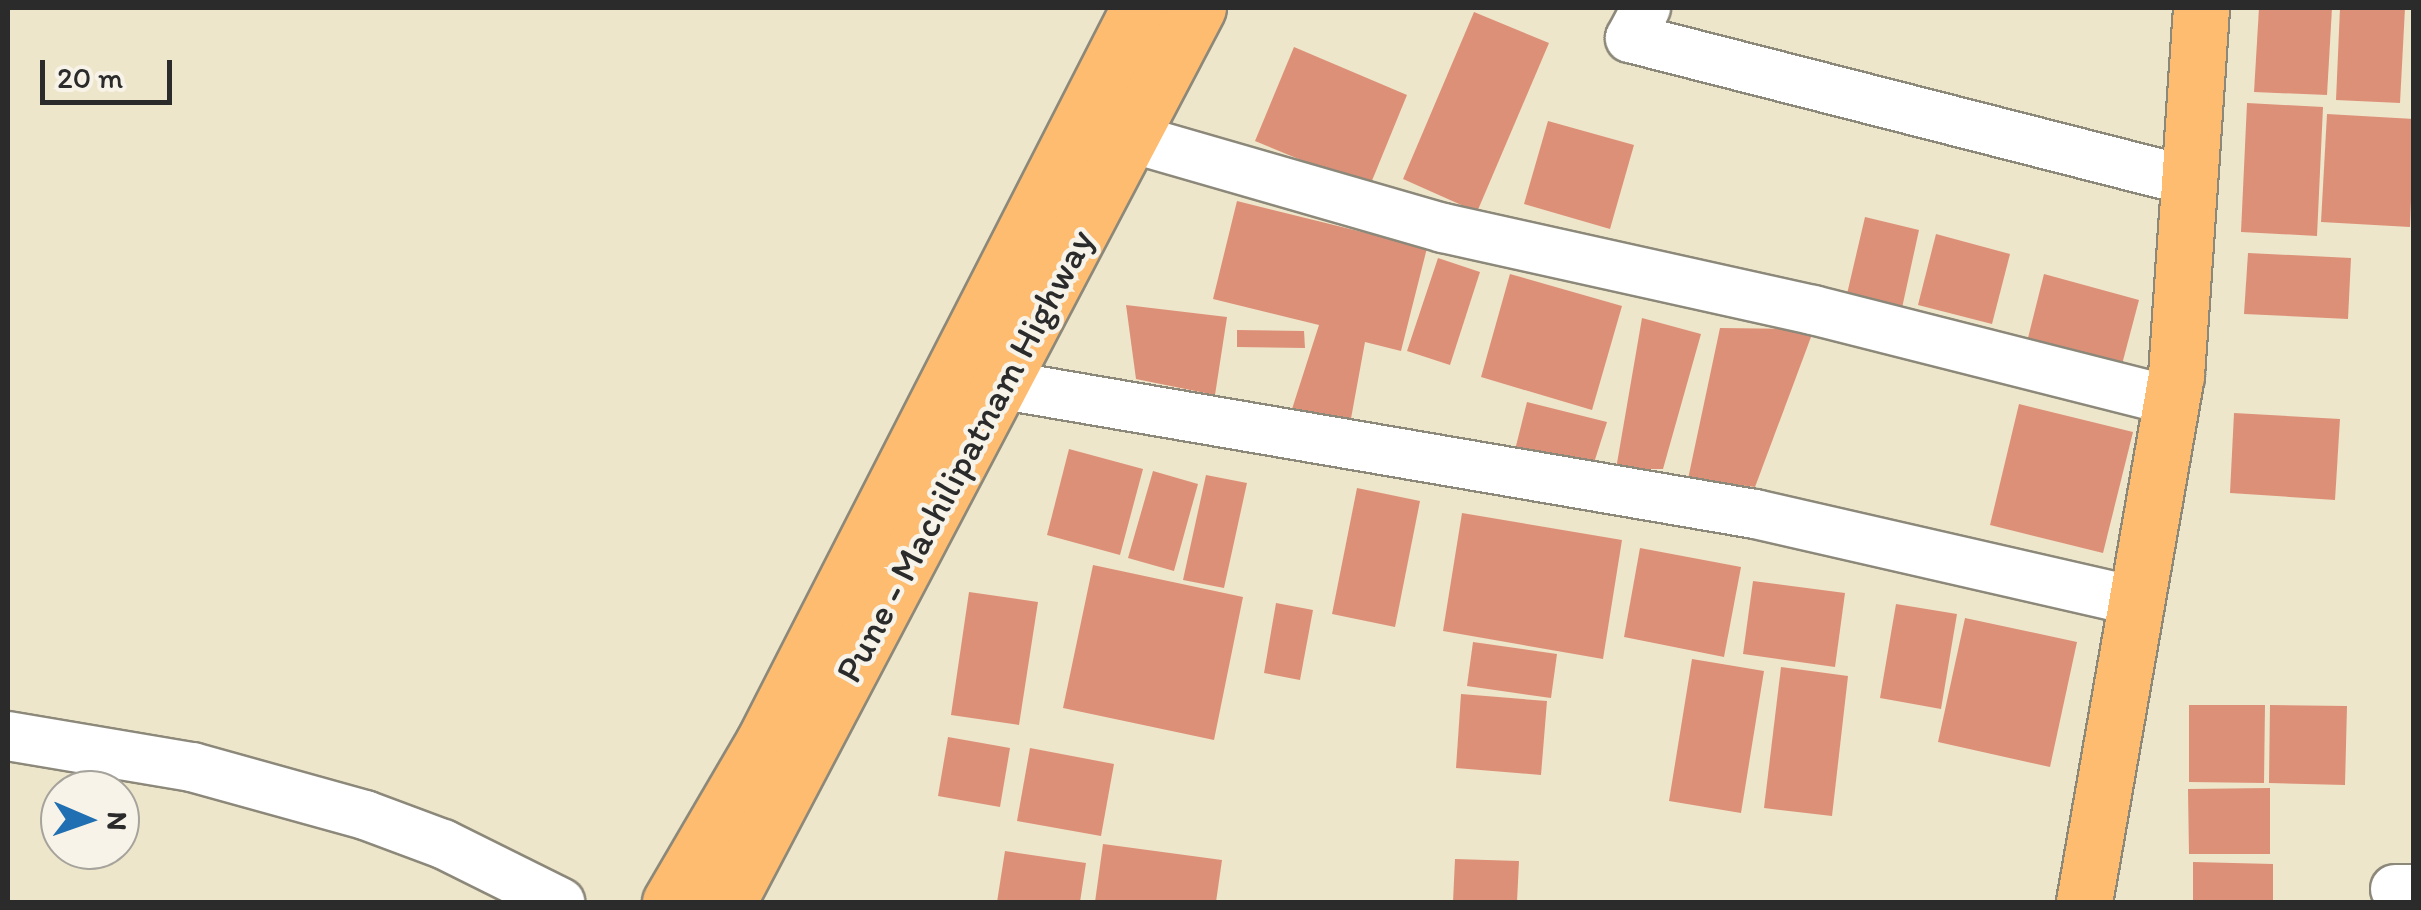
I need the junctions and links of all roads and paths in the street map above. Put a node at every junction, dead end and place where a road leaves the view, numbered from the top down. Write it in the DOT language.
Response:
graph roads {
  1 [pos="1139,8"];
  2 [pos="1198,8"];
  3 [pos="1646,8"];
  4 [pos="2201,8"];
  5 [pos="1131,138"];
  6 [pos="2189,182"];
  7 [pos="1004,385"];
  8 [pos="2172,401"];
  9 [pos="2134,601"];
  10 [pos="8,736"];
  11 [pos="560,902"];
  12 [pos="670,902"];
  13 [pos="728,902"];
  14 [pos="2084,902"];
  1 -- 12 [label="main road, Pune - Machilipatnam Highway"];
  2 -- 5 [label="main road, Pune - Machilipatnam Highway"];
  3 -- 6 [label="street"];
  4 -- 6 [label="main road"];
  5 -- 7 [label="main road, Pune - Machilipatnam Highway"];
  5 -- 8 [label="street"];
  6 -- 8 [label="main road"];
  7 -- 9 [label="street"];
  7 -- 13 [label="main road, Pune - Machilipatnam Highway"];
  8 -- 9 [label="main road"];
  9 -- 14 [label="main road"];
  10 -- 11 [label="street"];
}
